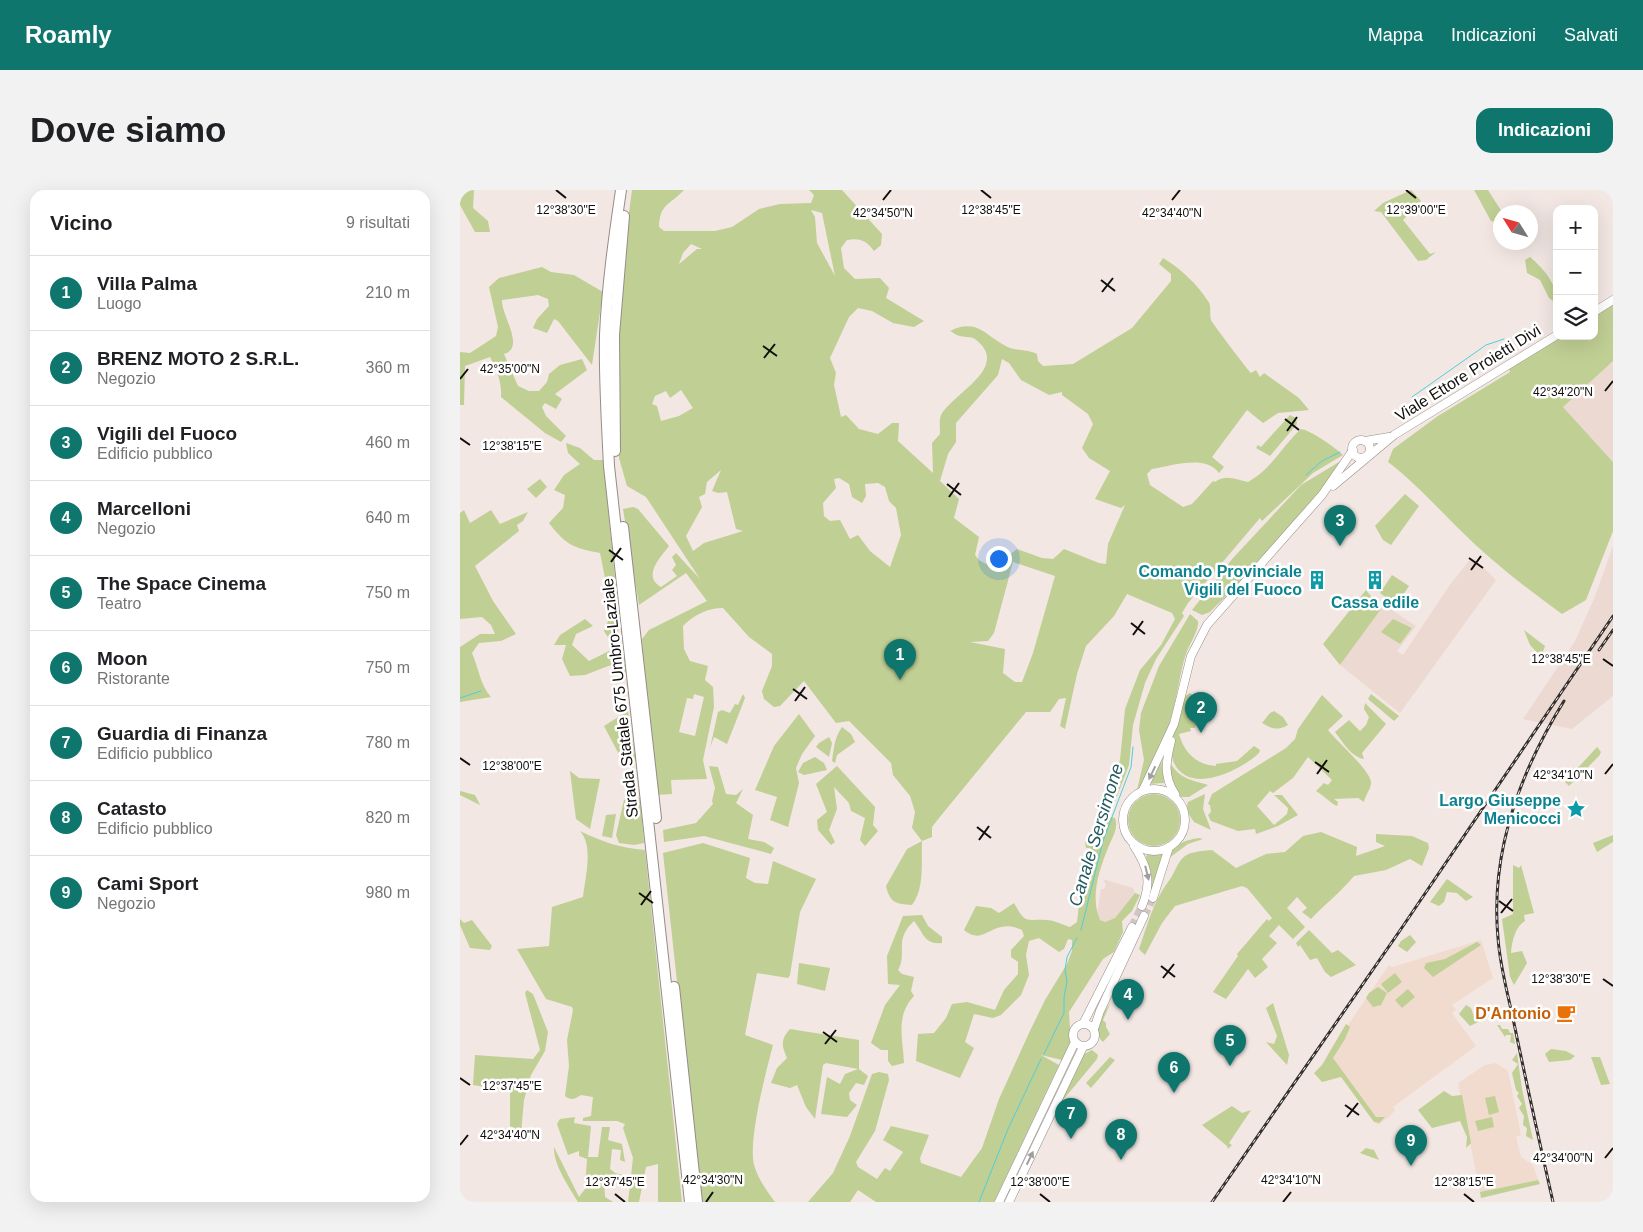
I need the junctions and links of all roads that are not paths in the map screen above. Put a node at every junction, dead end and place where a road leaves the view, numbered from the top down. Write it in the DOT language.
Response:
graph roads {
  1 [pos="621,190"];
  2 [pos="628,190"];
  3 [pos="1613,300"];
  4 [pos="1598,309"];
  5 [pos="1553,337"];
  6 [pos="1394,435"];
  7 [pos="1365,441"];
  8 [pos="1353,450"];
  9 [pos="1366,456"];
  10 [pos="1322,495"];
  11 [pos="1174,724"];
  12 [pos="1144,790"];
  13 [pos="1179,800"];
  14 [pos="1132,843"];
  15 [pos="1169,847"];
  16 [pos="1153,898"];
  17 [pos="1142,906"];
  18 [pos="1144,916"];
  19 [pos="1132,927"];
  20 [pos="1083,1024"];
  21 [pos="1094,1029"];
  22 [pos="1075,1042"];
  23 [pos="1083,1047"];
  24 [pos="690,1202"];
  25 [pos="697,1202"];
  26 [pos="999,1202"];
  27 [pos="1009,1202"];
  1 -- 24 [label="highway, Strada Statale 675 Umbro-Laziale"];
  2 -- 25 [label="highway, Strada Statale 675 Umbro-Laziale"];
  3 -- 4 [label="main road"];
  5 -- 6 [label="main road, Viale Ettore Proietti Divi"];
  6 -- 7 [label="main road, Viale Ettore Proietti Divi"];
  6 -- 9 [label="main road, Viale Ettore Proietti Divi"];
  7 -- 8 [label="main road, Viale Ettore Proietti Divi"];
  7 -- 9 [label="main road"];
  8 -- 9 [label="main road"];
  8 -- 10 [label="main road, Viale Ettore Proietti Divi"];
  9 -- 10 [label="main road, Viale Ettore Proietti Divi"];
  10 -- 11 [label="main road, Viale Ettore Proietti Divi"];
  11 -- 12 [label="main road, Viale Ettore Proietti Divi, one-way"];
  11 -- 13 [label="main road, Viale Ettore Proietti Divi"];
  12 -- 13 [label="main road"];
  12 -- 14 [label="main road"];
  13 -- 15 [label="main road"];
  14 -- 15 [label="main road"];
  14 -- 17 [label="main road, one-way"];
  15 -- 16 [label="main road"];
  18 -- 21 [label="main road"];
  19 -- 20 [label="main road"];
  20 -- 21 [label="main road"];
  20 -- 22 [label="main road"];
  21 -- 23 [label="main road"];
  22 -- 23 [label="main road"];
  22 -- 26 [label="main road"];
  27 -- 23 [label="main road, one-way"];
}
